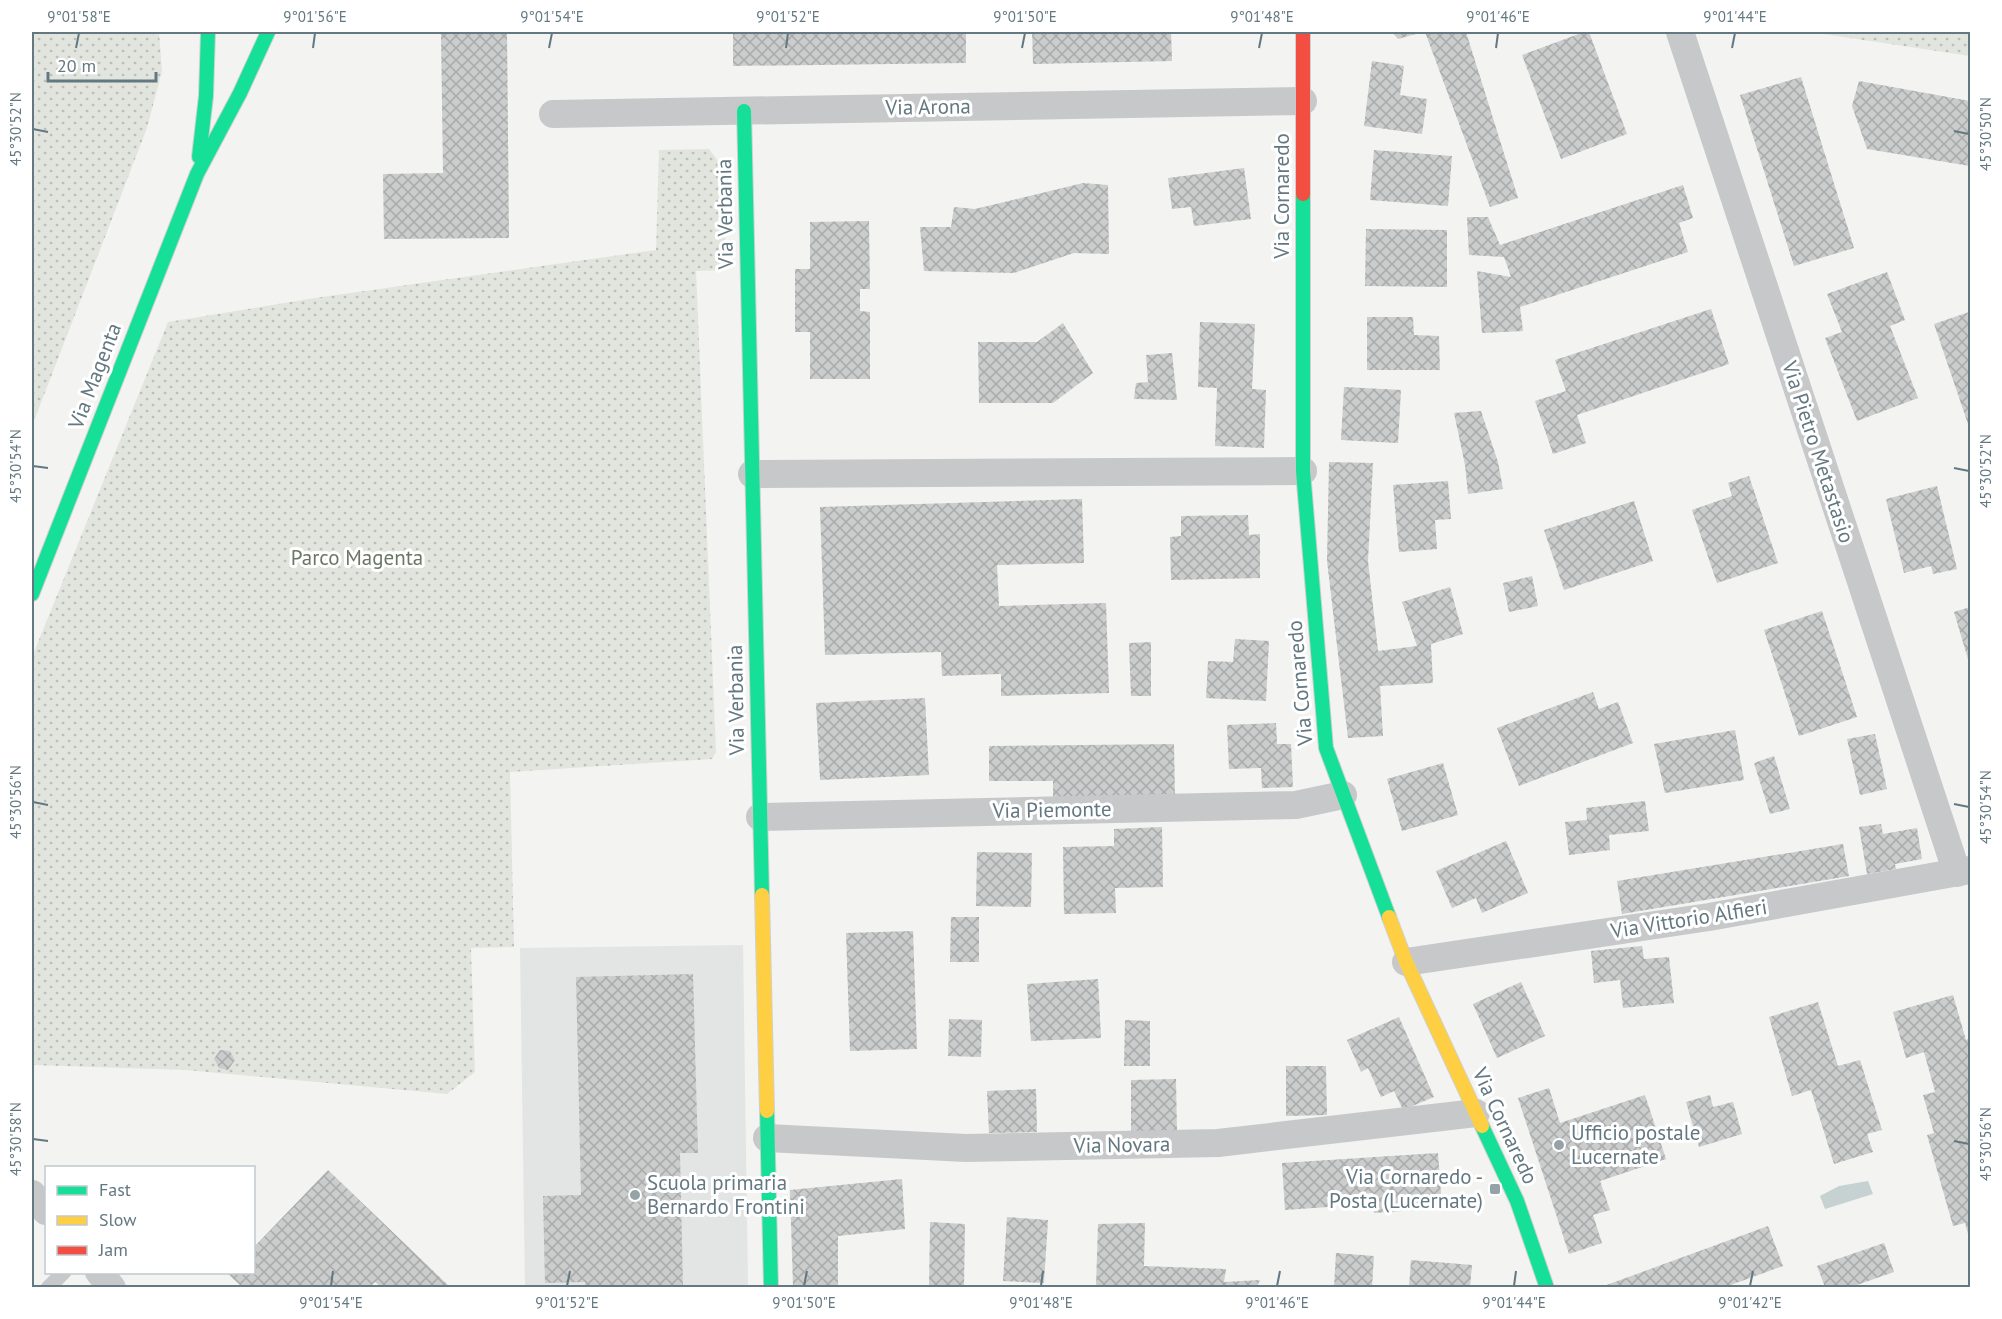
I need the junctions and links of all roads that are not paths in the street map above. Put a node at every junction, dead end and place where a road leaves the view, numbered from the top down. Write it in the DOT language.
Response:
graph roads {
  1 [pos="208,32"];
  2 [pos="268,32"];
  3 [pos="1303,32"];
  4 [pos="1680,32"];
  5 [pos="1303,102"];
  6 [pos="744,111"];
  7 [pos="553,114"];
  8 [pos="197,174"];
  9 [pos="1303,471"];
  10 [pos="752,474"];
  11 [pos="32,594"];
  12 [pos="1343,795"];
  13 [pos="760,817"];
  14 [pos="1964,872"];
  15 [pos="1406,962"];
  16 [pos="1476,1113"];
  17 [pos="767,1138"];
  18 [pos="32,1194"];
  19 [pos="45,1210"];
  20 [pos="62,1274"];
  21 [pos="101,1274"];
  22 [pos="48,1287"];
  23 [pos="112,1287"];
  24 [pos="771,1287"];
  25 [pos="1547,1287"];
  1 -- 8 [label="street, Via Magenta"];
  2 -- 8 [label="street, Via Magenta"];
  3 -- 5 [label="street, Via Cornaredo"];
  4 -- 14 [label="street, Via Pietro Metastasio"];
  5 -- 6 [label="street, Via Arona"];
  5 -- 9 [label="street, Via Cornaredo"];
  6 -- 7 [label="street, Via Arona"];
  6 -- 10 [label="street, Via Verbania"];
  8 -- 11 [label="street, Via Magenta"];
  9 -- 10 [label="street"];
  9 -- 12 [label="street, Via Cornaredo"];
  10 -- 13 [label="street, Via Verbania"];
  12 -- 13 [label="street, Via Piemonte"];
  12 -- 15 [label="street, Via Cornaredo"];
  13 -- 17 [label="street, Via Verbania"];
  14 -- 15 [label="street, Via Vittorio Alfieri"];
  15 -- 16 [label="street, Via Cornaredo"];
  16 -- 17 [label="street, Via Novara"];
  16 -- 25 [label="street, Via Cornaredo"];
  17 -- 24 [label="street, Via Verbania"];
  18 -- 19 [label="street"];
  20 -- 22 [label="lane"];
  21 -- 23 [label="street"];
}
